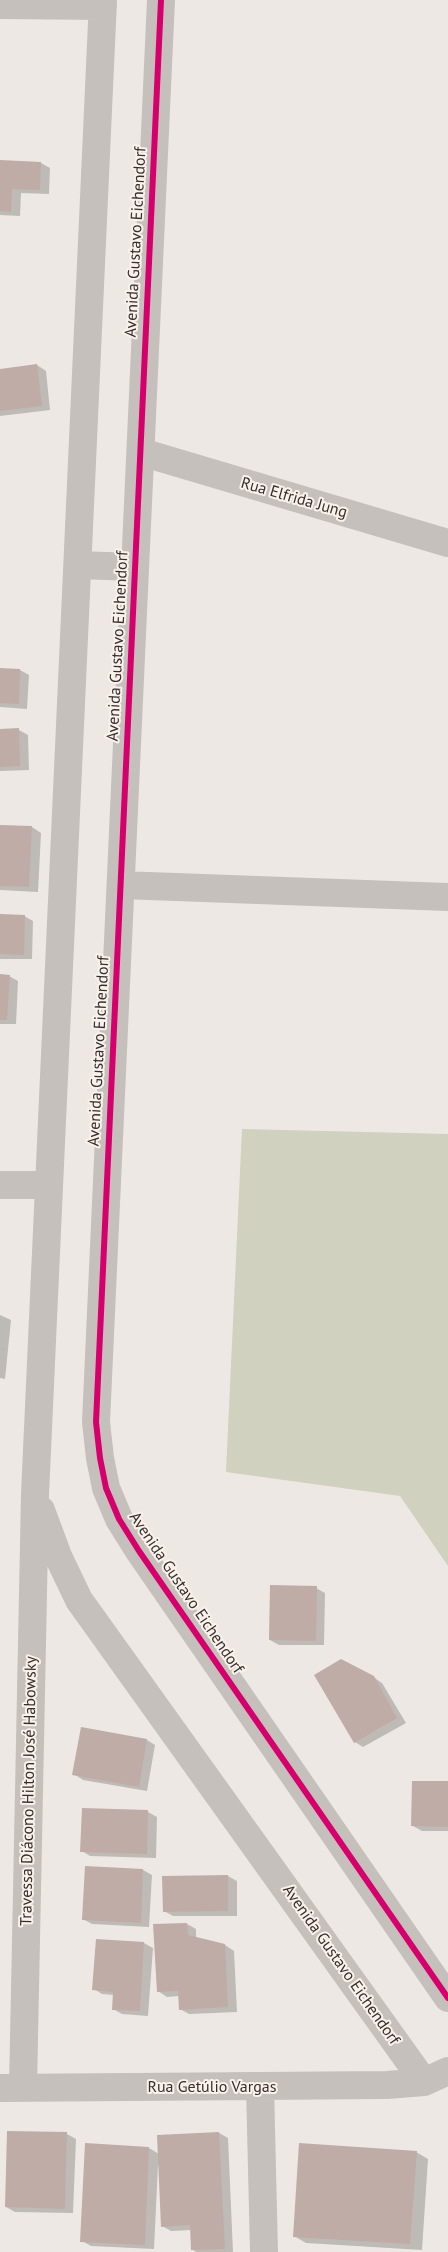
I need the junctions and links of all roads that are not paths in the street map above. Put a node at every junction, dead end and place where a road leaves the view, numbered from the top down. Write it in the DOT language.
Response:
graph roads {
  1 [pos="161,0"];
  2 [pos="103,3"];
  3 [pos="0,4"];
  4 [pos="140,452"];
  5 [pos="448,543"];
  6 [pos="78,565"];
  7 [pos="135,567"];
  8 [pos="121,885"];
  9 [pos="448,898"];
  10 [pos="0,1185"];
  11 [pos="49,1185"];
  12 [pos="36,1494"];
  13 [pos="448,1998"];
  14 [pos="448,2070"];
  15 [pos="424,2082"];
  16 [pos="260,2086"];
  17 [pos="11,2088"];
  18 [pos="264,2252"];
  1 -- 4 [label="street, Avenida Gustavo Eichendorf"];
  2 -- 3 [label="street"];
  2 -- 6 [label="street, Avenida Gustavo Eichendorf"];
  4 -- 5 [label="street, Rua Elfrida Jung"];
  4 -- 7 [label="street, Avenida Gustavo Eichendorf"];
  6 -- 7 [label="street"];
  6 -- 11 [label="street, Avenida Gustavo Eichendorf"];
  7 -- 8 [label="street, Avenida Gustavo Eichendorf"];
  8 -- 9 [label="street"];
  8 -- 13 [label="street, Avenida Gustavo Eichendorf"];
  10 -- 11 [label="street"];
  11 -- 12 [label="street, Avenida Gustavo Eichendorf"];
  12 -- 15 [label="street, Avenida Gustavo Eichendorf"];
  12 -- 17 [label="street, Travessa Diácono Hilton José Habowsky"];
  14 -- 15 [label="street"];
  15 -- 16 [label="street, Rua Getúlio Vargas"];
  16 -- 17 [label="street, Rua Getúlio Vargas"];
  16 -- 18 [label="street"];
}
